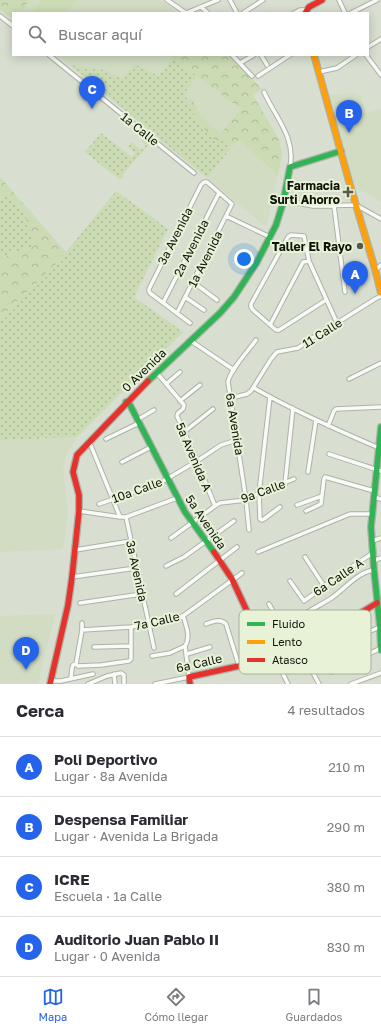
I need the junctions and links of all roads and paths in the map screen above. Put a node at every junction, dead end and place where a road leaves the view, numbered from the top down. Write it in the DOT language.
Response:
graph roads {
  1 [pos="167,0"];
  2 [pos="218,0"];
  3 [pos="230,0"];
  4 [pos="263,0"];
  5 [pos="322,0"];
  6 [pos="339,0"];
  7 [pos="378,0"];
  8 [pos="310,3"];
  9 [pos="381,3"];
  10 [pos="201,7"];
  11 [pos="185,12"];
  12 [pos="188,12"];
  13 [pos="207,12"];
  14 [pos="236,12"];
  15 [pos="245,12"];
  16 [pos="296,12"];
  17 [pos="306,12"];
  18 [pos="345,12"];
  19 [pos="353,12"];
  20 [pos="0,16"];
  21 [pos="12,25"];
  22 [pos="381,39"];
  23 [pos="369,46"];
  24 [pos="50,56"];
  25 [pos="233,56"];
  26 [pos="252,56"];
  27 [pos="262,56"];
  28 [pos="288,56"];
  29 [pos="314,56"];
  30 [pos="355,56"];
  31 [pos="367,56"];
  32 [pos="240,63"];
  33 [pos="268,65"];
  34 [pos="319,72"];
  35 [pos="381,75"];
  36 [pos="252,76"];
  37 [pos="258,76"];
  38 [pos="264,92"];
  39 [pos="341,152"];
  40 [pos="290,166"];
  41 [pos="194,173"];
  42 [pos="220,192"];
  43 [pos="287,201"];
  44 [pos="356,205"];
  45 [pos="334,206"];
  46 [pos="226,216"];
  47 [pos="381,219"];
  48 [pos="270,237"];
  49 [pos="309,261"];
  50 [pos="381,265"];
  51 [pos="375,269"];
  52 [pos="193,282"];
  53 [pos="346,292"];
  54 [pos="381,293"];
  55 [pos="381,296"];
  56 [pos="185,297"];
  57 [pos="217,300"];
  58 [pos="326,300"];
  59 [pos="163,303"];
  60 [pos="204,310"];
  61 [pos="177,313"];
  62 [pos="337,323"];
  63 [pos="190,324"];
  64 [pos="270,325"];
  65 [pos="256,340"];
  66 [pos="192,341"];
  67 [pos="381,363"];
  68 [pos="234,370"];
  69 [pos="156,372"];
  70 [pos="180,372"];
  71 [pos="349,379"];
  72 [pos="166,384"];
  73 [pos="200,384"];
  74 [pos="254,388"];
  75 [pos="270,397"];
  76 [pos="231,398"];
  77 [pos="180,401"];
  78 [pos="126,402"];
  79 [pos="381,407"];
  80 [pos="293,408"];
  81 [pos="213,409"];
  82 [pos="154,410"];
  83 [pos="316,420"];
  84 [pos="138,422"];
  85 [pos="328,426"];
  86 [pos="381,427"];
  87 [pos="184,432"];
  88 [pos="381,434"];
  89 [pos="106,439"];
  90 [pos="237,440"];
  91 [pos="89,441"];
  92 [pos="151,447"];
  93 [pos="379,448"];
  94 [pos="329,454"];
  95 [pos="197,461"];
  96 [pos="122,462"];
  97 [pos="379,470"];
  98 [pos="308,472"];
  99 [pos="167,479"];
  100 [pos="294,479"];
  101 [pos="285,484"];
  102 [pos="259,493"];
  103 [pos="374,494"];
  104 [pos="322,496"];
  105 [pos="177,498"];
  106 [pos="113,499"];
  107 [pos="381,499"];
  108 [pos="246,500"];
  109 [pos="99,504"];
  110 [pos="297,505"];
  111 [pos="215,506"];
  112 [pos="280,507"];
  113 [pos="79,511"];
  114 [pos="306,511"];
  115 [pos="372,514"];
  116 [pos="120,517"];
  117 [pos="126,517"];
  118 [pos="234,521"];
  119 [pos="192,522"];
  120 [pos="249,530"];
  121 [pos="171,538"];
  122 [pos="381,538"];
  123 [pos="131,541"];
  124 [pos="206,541"];
  125 [pos="372,541"];
  126 [pos="238,547"];
  127 [pos="75,550"];
  128 [pos="258,552"];
  129 [pos="373,553"];
  130 [pos="305,557"];
  131 [pos="381,558"];
  132 [pos="220,561"];
  133 [pos="373,561"];
  134 [pos="166,566"];
  135 [pos="136,568"];
  136 [pos="374,570"];
  137 [pos="242,573"];
  138 [pos="72,577"];
  139 [pos="232,580"];
  140 [pos="290,581"];
  141 [pos="324,586"];
  142 [pos="378,592"];
  143 [pos="142,594"];
  144 [pos="176,594"];
  145 [pos="80,603"];
  146 [pos="377,603"];
  147 [pos="269,604"];
  148 [pos="248,610"];
  149 [pos="272,610"];
  150 [pos="311,610"];
  151 [pos="365,610"];
  152 [pos="183,616"];
  153 [pos="82,623"];
  154 [pos="149,624"];
  155 [pos="206,624"];
  156 [pos="131,627"];
  157 [pos="380,627"];
  158 [pos="82,630"];
  159 [pos="371,631"];
  160 [pos="131,646"];
  161 [pos="185,646"];
  162 [pos="210,646"];
  163 [pos="94,647"];
  164 [pos="154,648"];
  165 [pos="381,649"];
  166 [pos="187,654"];
  167 [pos="371,654"];
  168 [pos="152,656"];
  169 [pos="76,664"];
  170 [pos="239,666"];
  171 [pos="381,673"];
  172 [pos="93,674"];
  173 [pos="114,674"];
  174 [pos="282,674"];
  175 [pos="314,674"];
  176 [pos="189,677"];
  177 [pos="71,678"];
  178 [pos="50,682"];
  179 [pos="88,684"];
  180 [pos="115,684"];
  181 [pos="124,684"];
  182 [pos="155,684"];
  183 [pos="190,684"];
  184 [pos="288,684"];
  185 [pos="319,684"];
  186 [pos="351,684"];
  1 -- 11 [label="street"];
  2 -- 10 [label="street"];
  3 -- 14 [label="street"];
  4 -- 15 [label="street"];
  5 -- 8 [label="street"];
  6 -- 18 [label="street"];
  7 -- 9 [label="street"];
  7 -- 19 [label="street"];
  8 -- 17 [label="street"];
  10 -- 12 [label="street"];
  10 -- 13 [label="street"];
  16 -- 17 [label="street"];
  20 -- 21 [label="street"];
  22 -- 23 [label="street"];
  24 -- 41 [label="street, 1a Calle"];
  25 -- 32 [label="street"];
  26 -- 32 [label="street"];
  27 -- 33 [label="street"];
  28 -- 37 [label="street"];
  29 -- 34 [label="street"];
  30 -- 34 [label="street"];
  31 -- 35 [label="street"];
  32 -- 36 [label="street"];
  34 -- 39 [label="street"];
  38 -- 40 [label="street, 0 Avenida"];
  39 -- 40 [label="street"];
  39 -- 44 [label="street"];
  40 -- 48 [label="street, 0 Avenida"];
  42 -- 46 [label="street, 1a Avenida"];
  42 -- 59 [label="street, 2a Avenida"];
  42 -- 59 [label="street, 3a Avenida"];
  43 -- 45 [label="street"];
  44 -- 45 [label="street"];
  44 -- 47 [label="street"];
  44 -- 51 [label="street"];
  45 -- 53 [label="street"];
  46 -- 48 [label="street"];
  46 -- 52 [label="street, 1a Avenida"];
  48 -- 66 [label="street, 0 Avenida"];
  49 -- 58 [label="street"];
  49 -- 64 [label="street"];
  49 -- 64 [label="street"];
  50 -- 51 [label="street"];
  51 -- 54 [label="street"];
  52 -- 56 [label="street, 1a Avenida"];
  52 -- 57 [label="street"];
  55 -- 62 [label="street, 11 Calle"];
  56 -- 60 [label="street"];
  56 -- 61 [label="street, 1a Avenida"];
  58 -- 62 [label="street"];
  58 -- 64 [label="street"];
  59 -- 61 [label="street"];
  61 -- 63 [label="street"];
  62 -- 74 [label="street, 11 Calle"];
  65 -- 68 [label="street"];
  66 -- 68 [label="street"];
  66 -- 69 [label="street, 0 Avenida"];
  67 -- 71 [label="street"];
  68 -- 76 [label="street, 6a Avenida"];
  69 -- 72 [label="street"];
  69 -- 78 [label="street, 0 Avenida"];
  70 -- 72 [label="street"];
  72 -- 77 [label="street"];
  73 -- 77 [label="street"];
  74 -- 75 [label="street"];
  74 -- 76 [label="street"];
  75 -- 80 [label="street"];
  75 -- 102 [label="street"];
  76 -- 90 [label="street, 6a Avenida"];
  77 -- 87 [label="street, 5a Avenida A"];
  78 -- 84 [label="street, 5a Avenida"];
  78 -- 91 [label="street, 0 Avenida"];
  79 -- 85 [label="street"];
  80 -- 83 [label="street"];
  80 -- 101 [label="street"];
  81 -- 87 [label="street"];
  82 -- 84 [label="street"];
  83 -- 85 [label="street"];
  83 -- 98 [label="street"];
  84 -- 89 [label="street"];
  84 -- 92 [label="street, 5a Avenida"];
  85 -- 93 [label="street"];
  86 -- 88 [label="street"];
  87 -- 95 [label="street, 5a Avenida A"];
  88 -- 93 [label="street"];
  90 -- 95 [label="street, 10a Calle"];
  90 -- 108 [label="street, 6a Avenida"];
  91 -- 106 [label="street"];
  91 -- 113 [label="street, 0 Avenida"];
  92 -- 96 [label="street"];
  92 -- 99 [label="street, 5a Avenida"];
  93 -- 97 [label="street"];
  94 -- 97 [label="street"];
  95 -- 99 [label="street, 10a Calle"];
  95 -- 111 [label="street, 5a Avenida A"];
  97 -- 103 [label="street"];
  99 -- 105 [label="street, 5a Avenida"];
  99 -- 106 [label="street, 10a Calle"];
  100 -- 101 [label="street, 9a Calle"];
  101 -- 102 [label="street, 9a Calle"];
  102 -- 108 [label="street, 9a Calle"];
  102 -- 112 [label="street"];
  103 -- 104 [label="street"];
  103 -- 107 [label="street"];
  103 -- 115 [label="street"];
  104 -- 110 [label="street"];
  104 -- 114 [label="street"];
  105 -- 117 [label="street"];
  105 -- 119 [label="street, 5a Avenida"];
  106 -- 109 [label="street, 10a Calle"];
  106 -- 116 [label="street"];
  108 -- 111 [label="street, 9a Calle"];
  108 -- 120 [label="street, 6a Avenida"];
  111 -- 119 [label="street, 9a Calle"];
  113 -- 116 [label="street"];
  113 -- 127 [label="street, 0 Avenida"];
  115 -- 125 [label="street"];
  115 -- 128 [label="street"];
  116 -- 117 [label="street"];
  117 -- 123 [label="street, 3a Avenida"];
  118 -- 124 [label="street"];
  119 -- 121 [label="street, 9a Calle"];
  119 -- 124 [label="street, 5a Avenida"];
  122 -- 125 [label="street"];
  123 -- 127 [label="street"];
  123 -- 135 [label="street, 3a Avenida"];
  124 -- 132 [label="street, 5a Avenida"];
  124 -- 134 [label="street"];
  125 -- 129 [label="street"];
  126 -- 132 [label="street"];
  127 -- 138 [label="street, 0 Avenida"];
  129 -- 133 [label="street"];
  129 -- 141 [label="street, 6a Calle A"];
  130 -- 141 [label="street"];
  131 -- 133 [label="street, 6a Calle A"];
  132 -- 139 [label="street, 5a Avenida"];
  132 -- 144 [label="street"];
  133 -- 136 [label="street"];
  135 -- 138 [label="street"];
  135 -- 143 [label="street, 3a Avenida"];
  136 -- 142 [label="street"];
  136 -- 150 [label="street"];
  137 -- 139 [label="street, 7a Calle"];
  138 -- 178 [label="street, 0 Avenida"];
  139 -- 148 [label="street, 5a Avenida"];
  139 -- 152 [label="street, 7a Calle"];
  140 -- 141 [label="street, 6a Calle A"];
  142 -- 146 [label="street"];
  143 -- 145 [label="street"];
  143 -- 154 [label="street, 3a Avenida"];
  146 -- 151 [label="street, 6a Calle"];
  146 -- 157 [label="street"];
  147 -- 149 [label="street"];
  152 -- 154 [label="street, 7a Calle"];
  152 -- 161 [label="street"];
  153 -- 158 [label="street"];
  154 -- 156 [label="street, 7a Calle"];
  154 -- 164 [label="street, 3a Avenida"];
  155 -- 170 [label="street"];
  156 -- 158 [label="street, 7a Calle"];
  156 -- 160 [label="street"];
  157 -- 159 [label="street"];
  157 -- 165 [label="street"];
  158 -- 169 [label="street"];
  160 -- 163 [label="street"];
  160 -- 169 [label="street"];
  161 -- 166 [label="street"];
  161 -- 168 [label="street"];
  162 -- 166 [label="street"];
  165 -- 167 [label="street"];
  166 -- 176 [label="street"];
  169 -- 177 [label="street"];
  170 -- 176 [label="street, 6a Calle"];
  171 -- 186 [label="street"];
  172 -- 177 [label="street"];
  173 -- 179 [label="street"];
  173 -- 180 [label="street"];
  173 -- 181 [label="street"];
  174 -- 184 [label="street, 5a Avenida"];
  175 -- 185 [label="street"];
  176 -- 182 [label="street, 6a Calle"];
  176 -- 183 [label="street"];
  177 -- 178 [label="street"];
}
